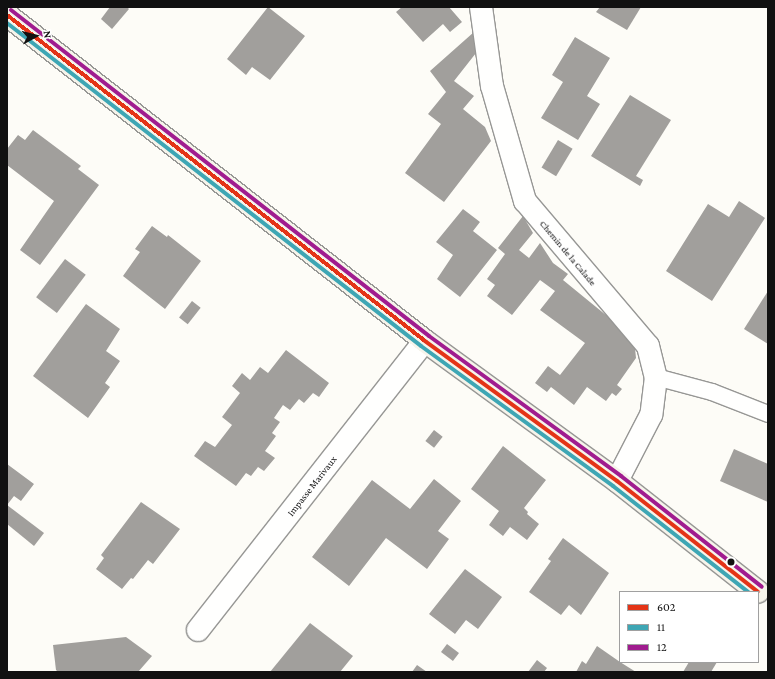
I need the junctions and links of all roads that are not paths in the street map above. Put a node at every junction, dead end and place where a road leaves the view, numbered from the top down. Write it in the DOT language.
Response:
graph roads {
  1 [pos="481,7"];
  2 [pos="7,15"];
  3 [pos="425,341"];
  4 [pos="656,377"];
  5 [pos="768,414"];
  6 [pos="617,481"];
  7 [pos="757,591"];
  8 [pos="759,593"];
  9 [pos="768,600"];
  10 [pos="198,630"];
  1 -- 4 [label="street, Chemin de la Calade"];
  2 -- 3 [label="main road"];
  3 -- 6 [label="main road"];
  3 -- 10 [label="street, Impasse Marivaux"];
  4 -- 5 [label="lane"];
  4 -- 6 [label="street, Chemin de la Calade"];
  6 -- 7 [label="main road"];
  8 -- 9 [label="main road"];
}
